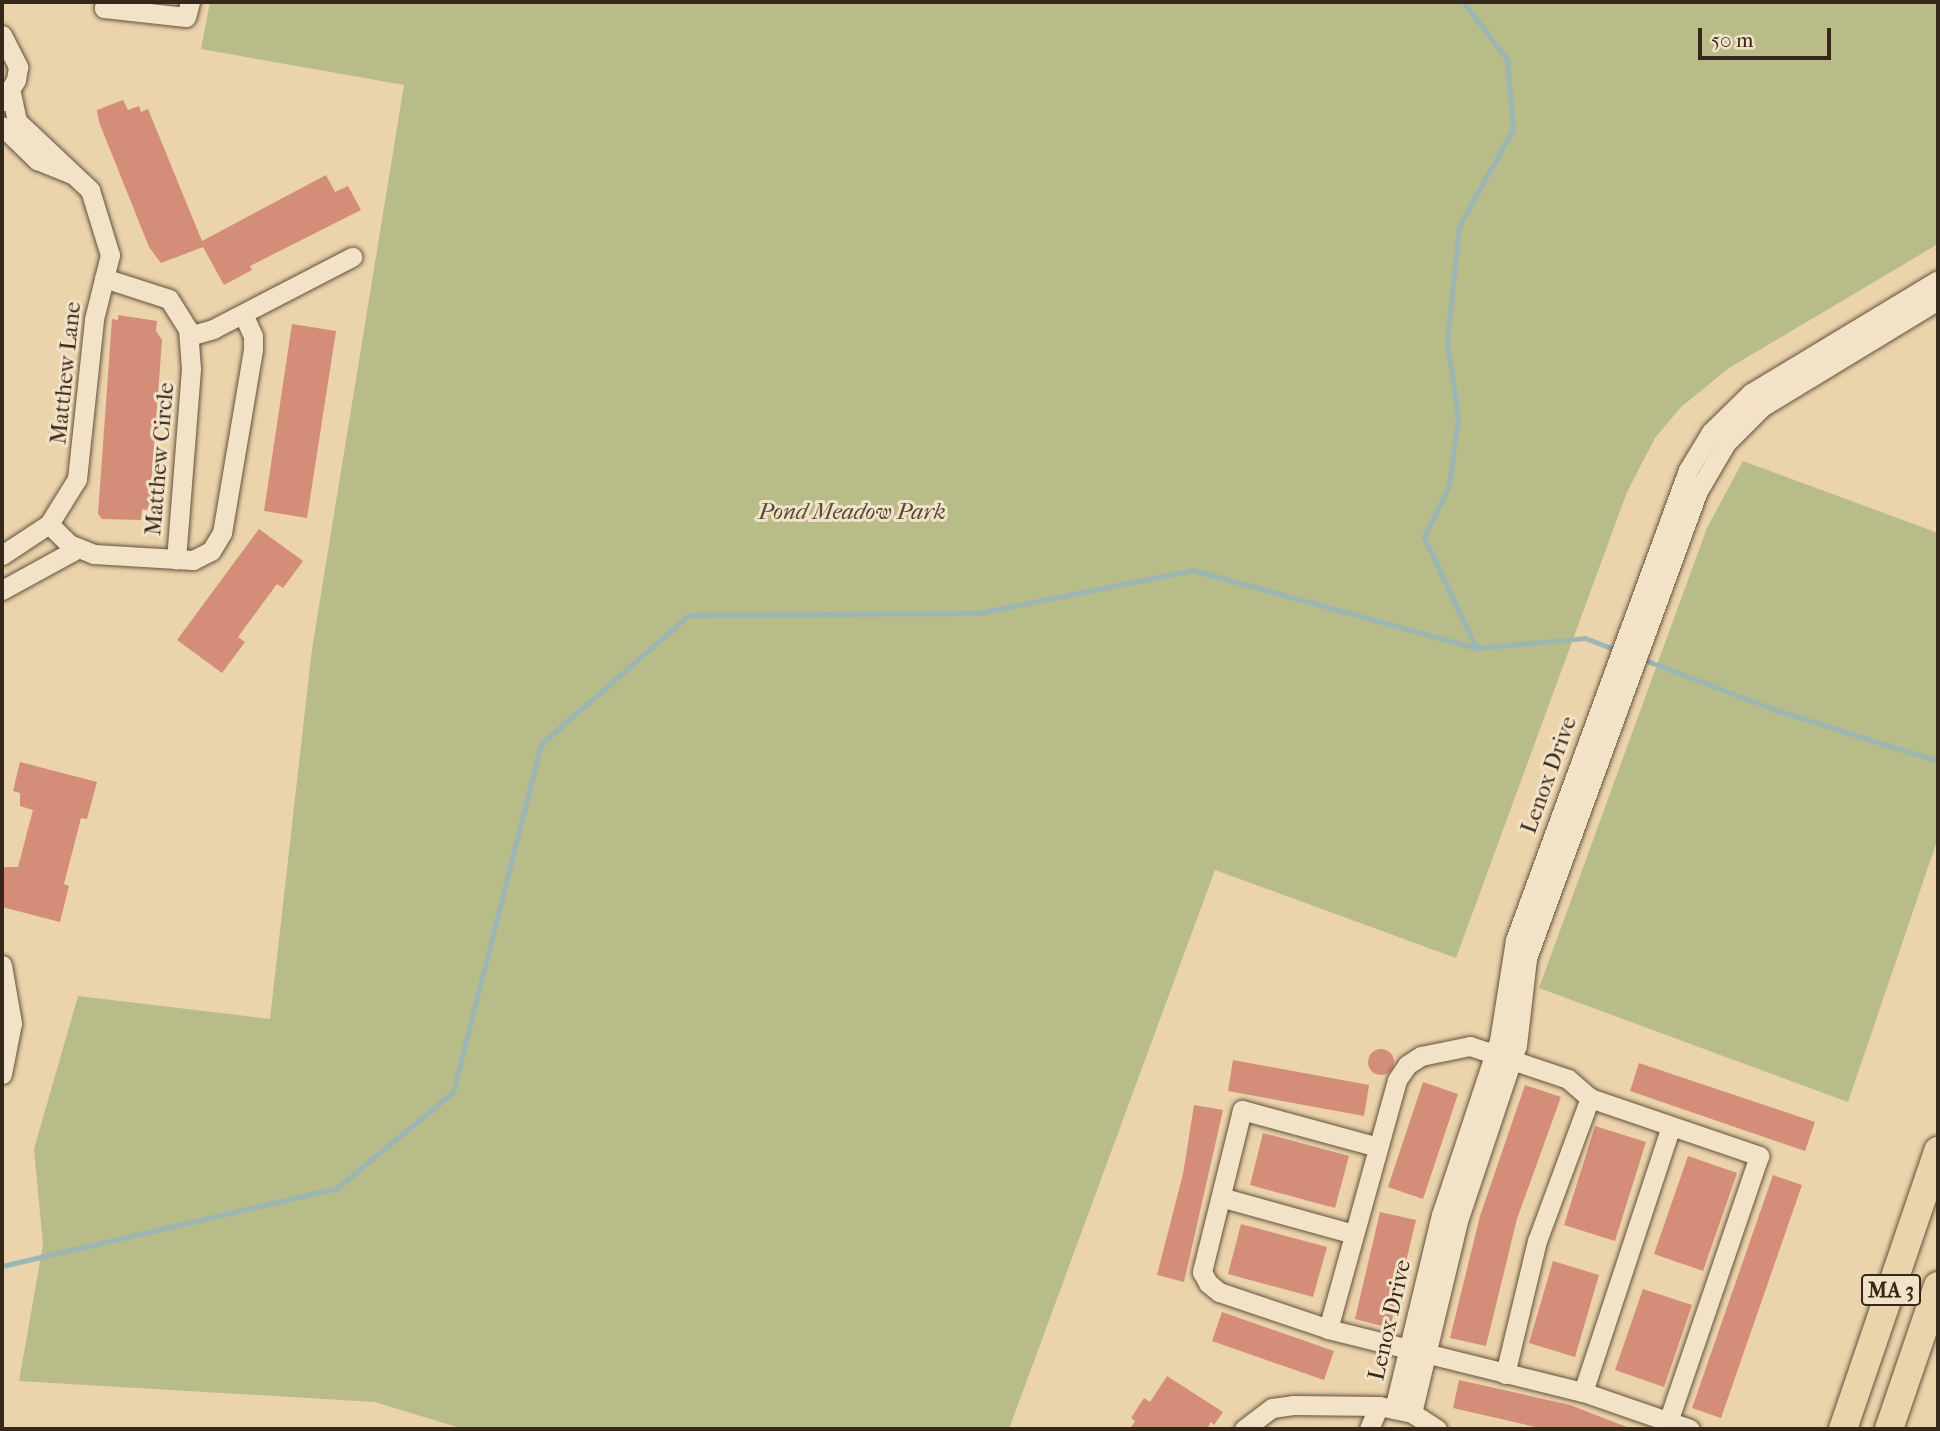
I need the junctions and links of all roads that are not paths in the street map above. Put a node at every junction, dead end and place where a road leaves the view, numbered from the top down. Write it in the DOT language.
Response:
graph roads {
  1 [pos="105,2"];
  2 [pos="190,2"];
  3 [pos="2,35"];
  4 [pos="6,97"];
  5 [pos="2,126"];
  6 [pos="73,174"];
  7 [pos="352,257"];
  8 [pos="104,278"];
  9 [pos="1938,280"];
  10 [pos="1938,300"];
  11 [pos="243,314"];
  12 [pos="189,337"];
  13 [pos="1796,375"];
  14 [pos="49,524"];
  15 [pos="77,549"];
  16 [pos="2,555"];
  17 [pos="176,559"];
  18 [pos="2,590"];
  19 [pos="2,965"];
  20 [pos="1504,1057"];
  21 [pos="2,1074"];
  22 [pos="1590,1098"];
  23 [pos="1671,1126"];
  24 [pos="1378,1147"];
  25 [pos="1938,1151"];
  26 [pos="1224,1198"];
  27 [pos="1354,1234"];
  28 [pos="1938,1286"];
  29 [pos="1328,1329"];
  30 [pos="1417,1352"];
  31 [pos="1505,1374"];
  32 [pos="1583,1392"];
  33 [pos="1411,1418"];
  34 [pos="1668,1422"];
  35 [pos="1244,1429"];
  36 [pos="1369,1429"];
  37 [pos="1690,1429"];
  38 [pos="1843,1429"];
  39 [pos="1889,1429"];
  1 -- 2 [label="street"];
  3 -- 4 [label="street"];
  4 -- 6 [label="street, Matthew Lane"];
  5 -- 6 [label="street"];
  6 -- 8 [label="street, Matthew Lane"];
  7 -- 11 [label="street"];
  8 -- 12 [label="street, Matthew Circle"];
  8 -- 14 [label="street, Matthew Lane"];
  9 -- 13 [label="street, Lenox Drive"];
  10 -- 13 [label="street, Lenox Drive"];
  11 -- 12 [label="street"];
  11 -- 17 [label="street"];
  12 -- 17 [label="street, Matthew Circle"];
  13 -- 20 [label="street, Lenox Drive"];
  14 -- 15 [label="street"];
  14 -- 16 [label="street, Matthew Lane"];
  15 -- 17 [label="street, Matthew Circle"];
  15 -- 18 [label="street"];
  19 -- 21 [label="street"];
  20 -- 22 [label="street"];
  20 -- 24 [label="street"];
  20 -- 30 [label="street, Lenox Drive"];
  22 -- 23 [label="street"];
  22 -- 31 [label="street"];
  23 -- 32 [label="street"];
  23 -- 34 [label="street"];
  24 -- 26 [label="street"];
  24 -- 27 [label="street"];
  25 -- 38 [label="highway, MA 3"];
  26 -- 27 [label="street"];
  26 -- 29 [label="street"];
  27 -- 29 [label="street"];
  28 -- 39 [label="highway, MA 3"];
  29 -- 30 [label="street"];
  30 -- 31 [label="street"];
  30 -- 33 [label="street, Lenox Drive"];
  31 -- 32 [label="street"];
  32 -- 34 [label="street"];
  33 -- 35 [label="street"];
  33 -- 36 [label="street, Lenox Drive"];
  34 -- 37 [label="street"];
}
